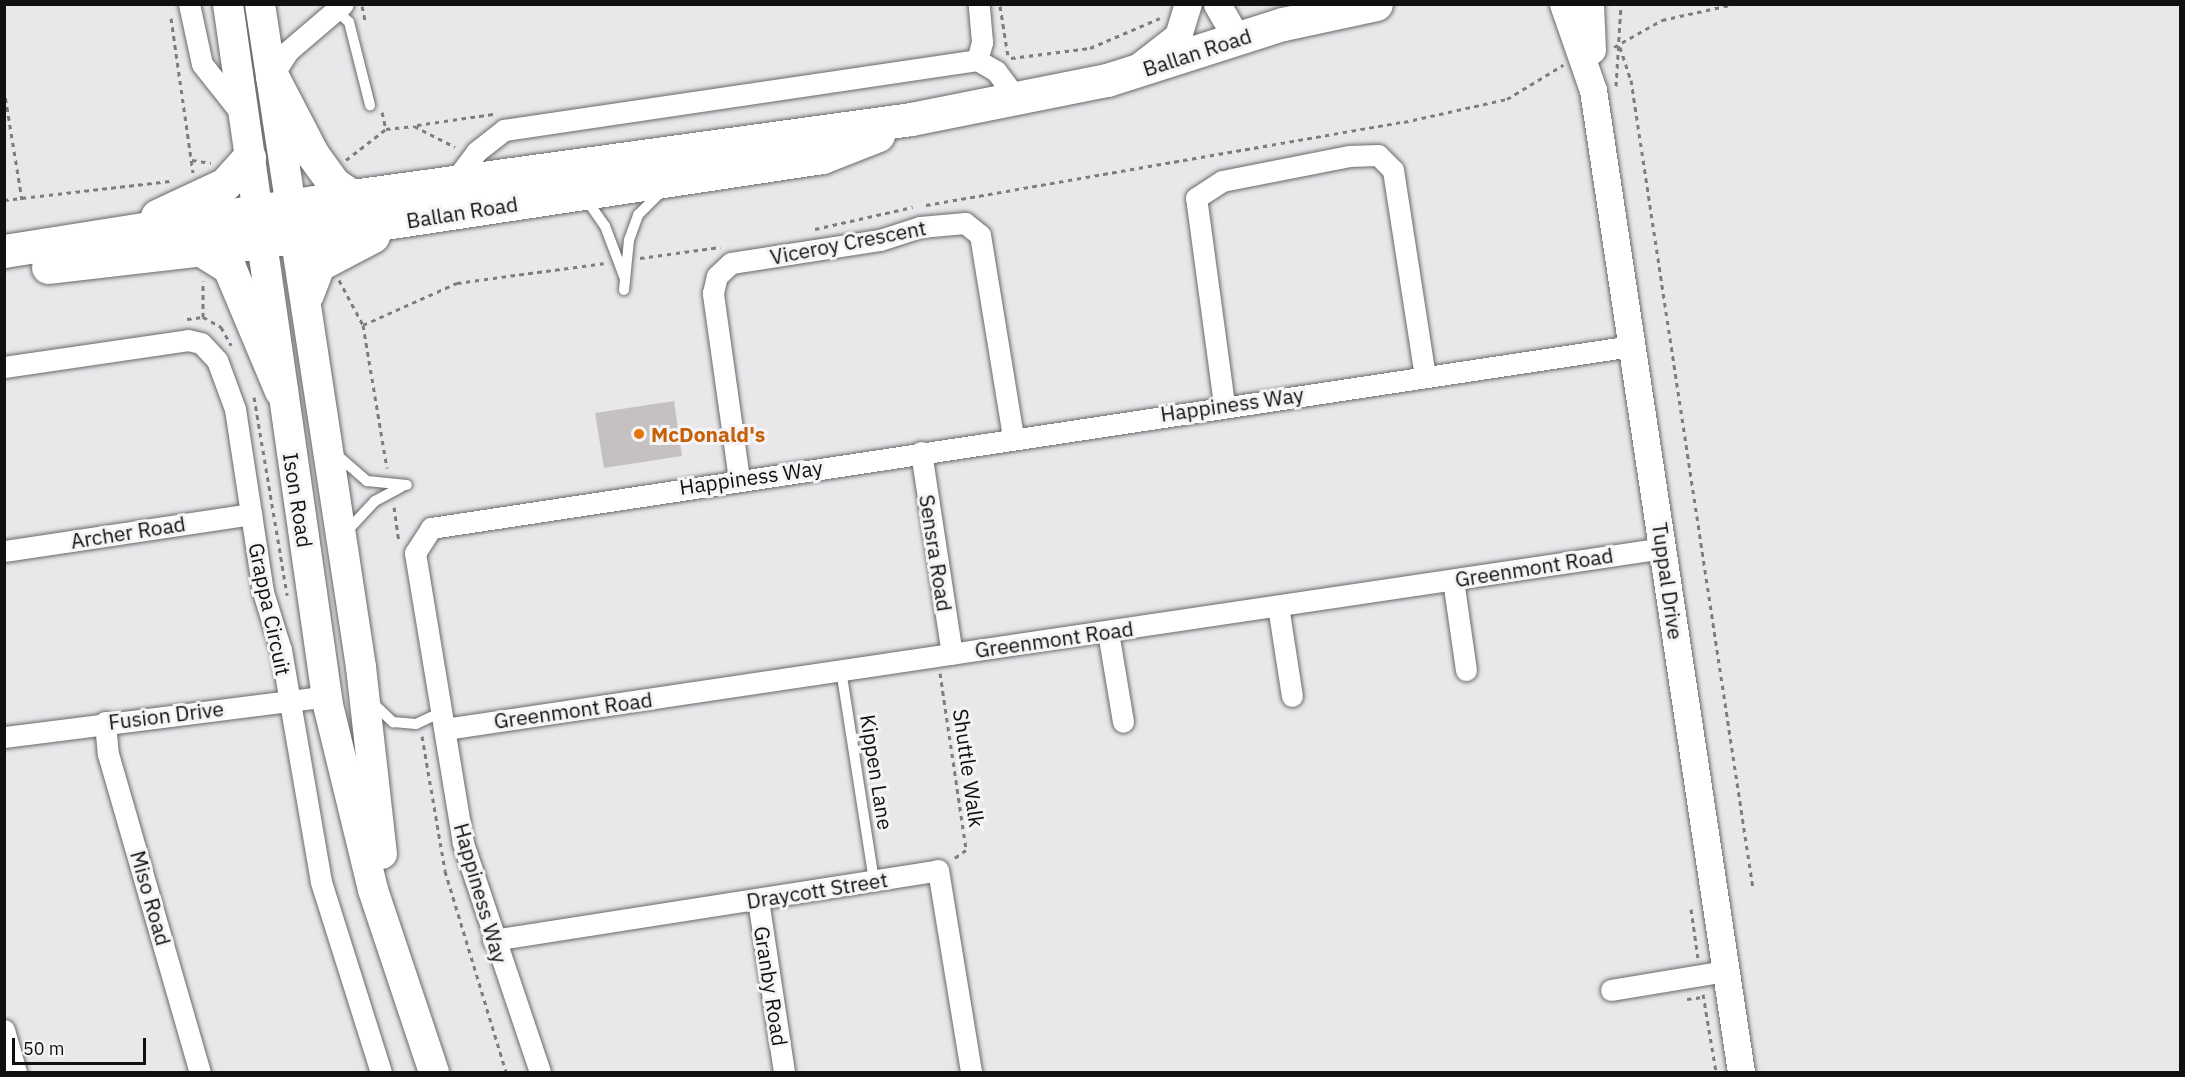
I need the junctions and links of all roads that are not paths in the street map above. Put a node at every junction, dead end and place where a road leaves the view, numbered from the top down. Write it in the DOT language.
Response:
graph roads {
  1 [pos="189,4"];
  2 [pos="228,4"];
  3 [pos="260,4"];
  4 [pos="979,4"];
  5 [pos="1217,4"];
  6 [pos="1376,4"];
  7 [pos="1563,4"];
  8 [pos="1590,4"];
  9 [pos="1188,6"];
  10 [pos="341,9"];
  11 [pos="1237,39"];
  12 [pos="1589,55"];
  13 [pos="992,62"];
  14 [pos="1128,73"];
  15 [pos="272,76"];
  16 [pos="1017,99"];
  17 [pos="370,105"];
  18 [pos="244,118"];
  19 [pos="911,119"];
  20 [pos="249,157"];
  21 [pos="673,180"];
  22 [pos="453,183"];
  23 [pos="580,194"];
  24 [pos="352,196"];
  25 [pos="414,219"];
  26 [pos="296,221"];
  27 [pos="260,227"];
  28 [pos="114,234"];
  29 [pos="203,250"];
  30 [pos="4,251"];
  31 [pos="625,260"];
  32 [pos="4,273"];
  33 [pos="625,285"];
  34 [pos="307,294"];
  35 [pos="1632,346"];
  36 [pos="4,367"];
  37 [pos="1425,376"];
  38 [pos="281,391"];
  39 [pos="1224,404"];
  40 [pos="1013,437"];
  41 [pos="329,446"];
  42 [pos="921,453"];
  43 [pos="739,479"];
  44 [pos="251,514"];
  45 [pos="343,545"];
  46 [pos="1662,548"];
  47 [pos="4,551"];
  48 [pos="1453,580"];
  49 [pos="1278,606"];
  50 [pos="1108,632"];
  51 [pos="945,655"];
  52 [pos="841,670"];
  53 [pos="1467,670"];
  54 [pos="362,679"];
  55 [pos="327,696"];
  56 [pos="1292,696"];
  57 [pos="289,701"];
  58 [pos="443,721"];
  59 [pos="105,722"];
  60 [pos="1123,722"];
  61 [pos="4,737"];
  62 [pos="874,881"];
  63 [pos="758,900"];
  64 [pos="493,940"];
  65 [pos="1726,971"];
  66 [pos="405,987"];
  67 [pos="1611,990"];
  68 [pos="4,1030"];
  69 [pos="16,1072"];
  70 [pos="200,1072"];
  71 [pos="381,1072"];
  72 [pos="434,1072"];
  73 [pos="540,1072"];
  74 [pos="784,1072"];
  75 [pos="971,1072"];
  76 [pos="1741,1072"];
  1 -- 18 [label="street"];
  2 -- 18 [label="main road, Ison Road"];
  3 -- 15 [label="main road, Ison Road"];
  4 -- 13 [label="street"];
  5 -- 11 [label="street"];
  6 -- 11 [label="main road, Ballan Road"];
  7 -- 12 [label="street, Tuppal Drive"];
  8 -- 12 [label="street, Tuppal Drive"];
  9 -- 14 [label="street"];
  10 -- 15 [label="street"];
  10 -- 17 [label="lane"];
  11 -- 14 [label="main road, Ballan Road"];
  12 -- 35 [label="street, Tuppal Drive"];
  13 -- 16 [label="street"];
  13 -- 22 [label="street, Ballan Road"];
  14 -- 16 [label="main road, Ballan Road"];
  15 -- 24 [label="main road"];
  15 -- 26 [label="main road, Ison Road"];
  16 -- 19 [label="main road, Ballan Road"];
  18 -- 20 [label="main road, Ison Road"];
  19 -- 21 [label="main road, Ballan Road"];
  19 -- 22 [label="main road, Ballan Road"];
  20 -- 27 [label="main road, Ison Road"];
  20 -- 28 [label="main road"];
  21 -- 23 [label="main road, Ballan Road"];
  21 -- 31 [label="lane"];
  22 -- 24 [label="main road, Ballan Road"];
  23 -- 25 [label="main road, Ballan Road"];
  23 -- 31 [label="lane"];
  24 -- 26 [label="main road, Ballan Road"];
  25 -- 26 [label="main road, Ballan Road"];
  25 -- 34 [label="main road"];
  26 -- 27 [label="main road, Ballan Road"];
  26 -- 34 [label="main road, Ison Road"];
  27 -- 28 [label="main road, Ballan Road"];
  27 -- 29 [label="main road, Ballan Road"];
  27 -- 38 [label="main road, Ison Road"];
  28 -- 30 [label="main road, Ballan Road"];
  29 -- 32 [label="main road, Ballan Road"];
  29 -- 38 [label="main road"];
  31 -- 33 [label="lane"];
  34 -- 41 [label="main road, Ison Road"];
  35 -- 37 [label="street, Happiness Way"];
  35 -- 46 [label="street, Tuppal Drive"];
  36 -- 44 [label="street, Grappa Circuit"];
  37 -- 39 [label="street, Happiness Way"];
  37 -- 39 [label="street"];
  38 -- 55 [label="main road, Ison Road"];
  39 -- 40 [label="street, Happiness Way"];
  40 -- 42 [label="street, Happiness Way"];
  40 -- 43 [label="street, Viceroy Crescent"];
  41 -- 45 [label="main road, Ison Road"];
  41 -- 45 [label="lane"];
  42 -- 43 [label="street, Happiness Way"];
  42 -- 51 [label="street, Sensra Road"];
  43 -- 58 [label="street, Happiness Way"];
  44 -- 47 [label="street, Archer Road"];
  44 -- 57 [label="street, Grappa Circuit"];
  45 -- 54 [label="main road, Ison Road"];
  46 -- 48 [label="street, Greenmont Road"];
  46 -- 65 [label="street, Tuppal Drive"];
  48 -- 49 [label="street, Greenmont Road"];
  48 -- 53 [label="street"];
  49 -- 50 [label="street, Greenmont Road"];
  49 -- 56 [label="street"];
  50 -- 51 [label="street, Greenmont Road"];
  50 -- 60 [label="street"];
  51 -- 52 [label="street, Greenmont Road"];
  52 -- 58 [label="street, Greenmont Road"];
  52 -- 62 [label="lane, Kippen Lane"];
  54 -- 55 [label="main road"];
  54 -- 58 [label="lane"];
  54 -- 66 [label="main road, Ison Road"];
  55 -- 57 [label="street, Fusion Drive"];
  55 -- 66 [label="main road, Ison Road"];
  57 -- 59 [label="street, Fusion Drive"];
  57 -- 71 [label="street, Grappa Circuit"];
  58 -- 64 [label="street, Happiness Way"];
  59 -- 61 [label="street, Fusion Drive"];
  59 -- 70 [label="street, Miso Road"];
  62 -- 63 [label="street, Draycott Street"];
  62 -- 75 [label="street, Draycott Street"];
  63 -- 64 [label="street, Draycott Street"];
  63 -- 74 [label="street, Granby Road"];
  64 -- 73 [label="street, Happiness Way"];
  65 -- 67 [label="street"];
  65 -- 76 [label="street, Tuppal Drive"];
  66 -- 72 [label="main road, Ison Road"];
  68 -- 69 [label="street"];
}
